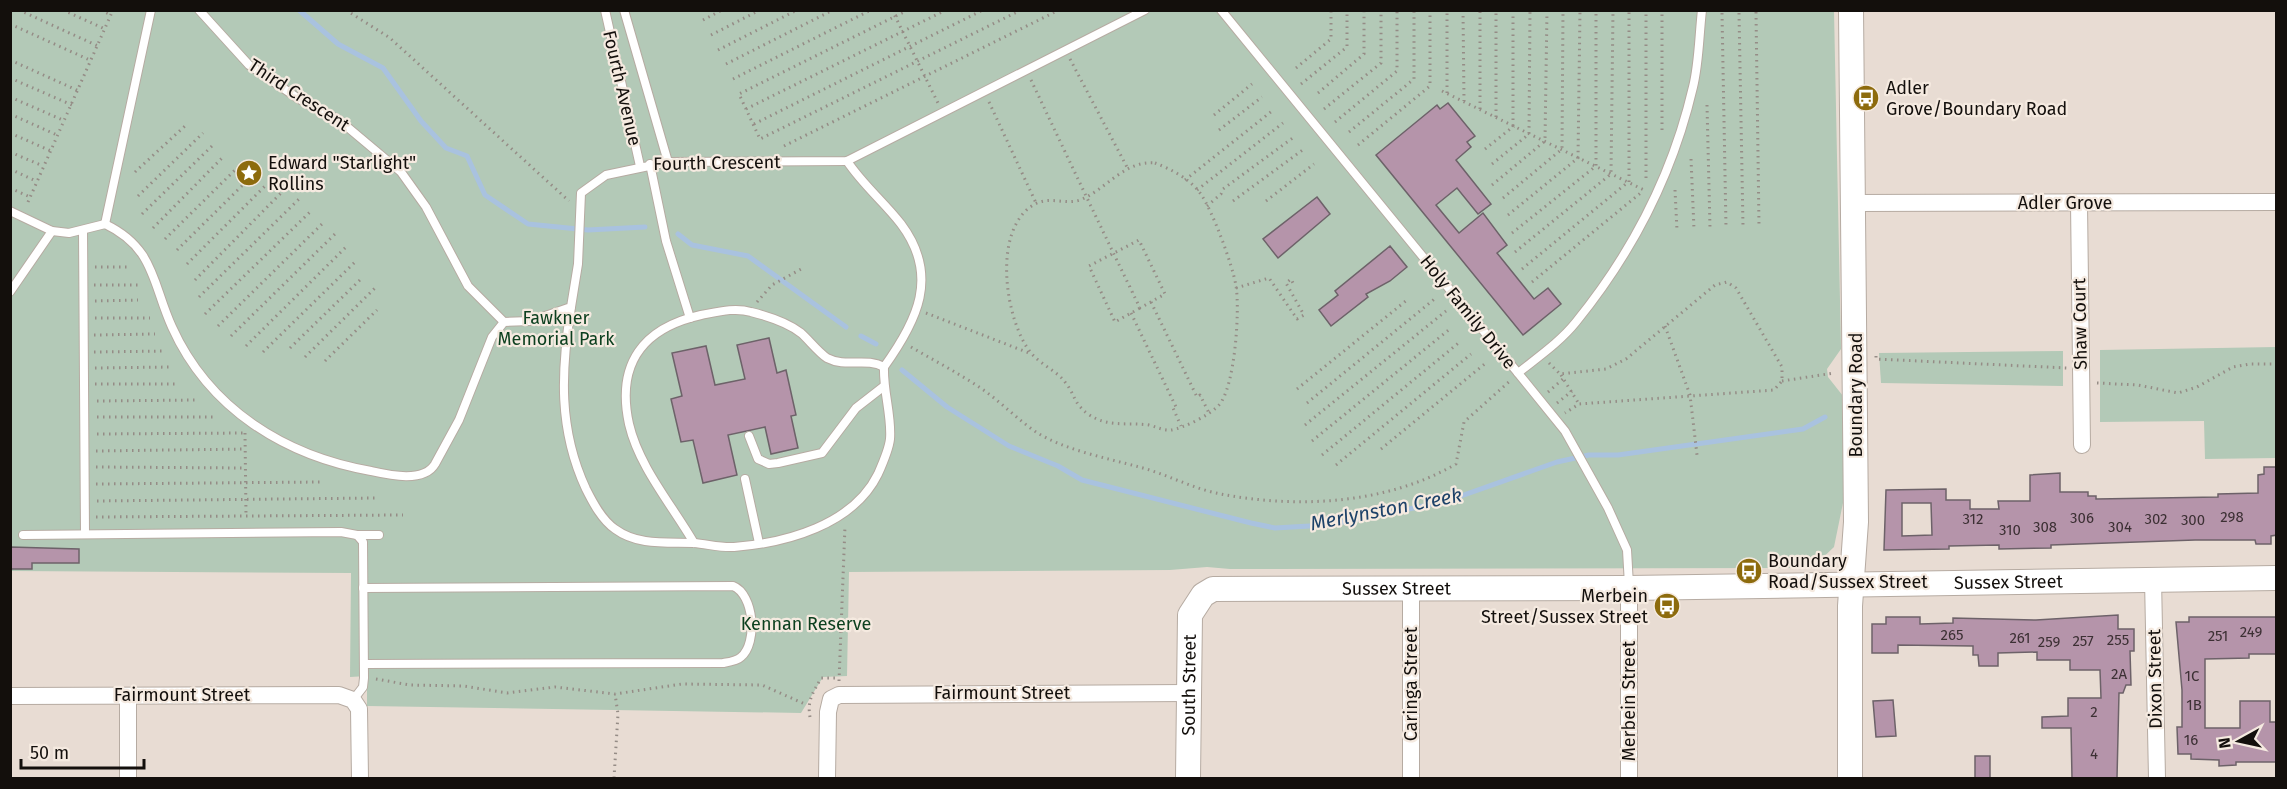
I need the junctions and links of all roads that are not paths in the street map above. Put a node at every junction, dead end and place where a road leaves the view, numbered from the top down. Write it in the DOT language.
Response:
graph roads {
  1 [pos="151,10"];
  2 [pos="199,10"];
  3 [pos="604,10"];
  4 [pos="624,10"];
  5 [pos="1145,10"];
  6 [pos="1221,10"];
  7 [pos="1702,10"];
  8 [pos="1851,10"];
  9 [pos="847,161"];
  10 [pos="668,162"];
  11 [pos="650,164"];
  12 [pos="640,166"];
  13 [pos="2277,202"];
  14 [pos="1854,203"];
  15 [pos="2079,203"];
  16 [pos="10,211"];
  17 [pos="105,224"];
  18 [pos="83,230"];
  19 [pos="52,231"];
  20 [pos="10,292"];
  21 [pos="571,307"];
  22 [pos="690,318"];
  23 [pos="504,322"];
  24 [pos="884,367"];
  25 [pos="1518,373"];
  26 [pos="883,387"];
  27 [pos="749,436"];
  28 [pos="2082,445"];
  29 [pos="745,479"];
  30 [pos="85,534"];
  31 [pos="23,535"];
  32 [pos="357,535"];
  33 [pos="380,535"];
  34 [pos="694,543"];
  35 [pos="759,543"];
  36 [pos="2277,578"];
  37 [pos="2153,579"];
  38 [pos="1851,584"];
  39 [pos="363,588"];
  40 [pos="1629,588"];
  41 [pos="1411,589"];
  42 [pos="1203,595"];
  43 [pos="364,664"];
  44 [pos="1188,693"];
  45 [pos="10,696"];
  46 [pos="128,696"];
  47 [pos="353,700"];
  48 [pos="128,778"];
  49 [pos="360,778"];
  50 [pos="827,778"];
  51 [pos="1188,778"];
  52 [pos="1411,778"];
  53 [pos="1629,778"];
  54 [pos="1850,778"];
  55 [pos="2157,778"];
  1 -- 17 [label="lane"];
  2 -- 23 [label="lane, Third Crescent"];
  3 -- 12 [label="lane, Fourth Avenue"];
  4 -- 10 [label="lane, Fourth Avenue"];
  5 -- 9 [label="lane, Fourth Crescent"];
  6 -- 25 [label="lane, Holy Family Drive"];
  7 -- 25 [label="lane, Holy Family Drive"];
  8 -- 14 [label="street, Boundary Road"];
  9 -- 10 [label="lane, Fourth Crescent"];
  9 -- 24 [label="lane"];
  10 -- 11 [label="lane, Fourth Crescent"];
  11 -- 12 [label="lane, Fourth Crescent"];
  11 -- 22 [label="lane"];
  12 -- 21 [label="lane, Fourth Crescent"];
  13 -- 15 [label="street, Adler Grove"];
  14 -- 15 [label="street, Adler Grove"];
  14 -- 38 [label="street, Boundary Road"];
  15 -- 28 [label="street, Shaw Court"];
  16 -- 19 [label="lane"];
  17 -- 18 [label="lane"];
  17 -- 23 [label="lane"];
  18 -- 19 [label="lane"];
  18 -- 30 [label="lane"];
  19 -- 20 [label="lane"];
  21 -- 23 [label="lane"];
  21 -- 34 [label="lane, Fourth Crescent"];
  22 -- 24 [label="lane"];
  22 -- 34 [label="lane"];
  24 -- 26 [label="lane, Fourth Crescent"];
  25 -- 40 [label="lane"];
  26 -- 27 [label="lane"];
  26 -- 35 [label="lane, Fourth Crescent"];
  29 -- 35 [label="lane"];
  30 -- 31 [label="lane"];
  30 -- 32 [label="lane"];
  32 -- 33 [label="lane"];
  32 -- 39 [label="lane"];
  34 -- 35 [label="lane, Fourth Crescent"];
  36 -- 37 [label="street, Sussex Street"];
  37 -- 38 [label="street, Sussex Street"];
  37 -- 55 [label="street, Dixon Street"];
  38 -- 40 [label="street, Sussex Street"];
  38 -- 54 [label="street, Boundary Road"];
  39 -- 43 [label="lane"];
  39 -- 43 [label="lane"];
  40 -- 41 [label="street, Sussex Street"];
  40 -- 53 [label="street, Merbein Street"];
  41 -- 42 [label="street, Sussex Street"];
  41 -- 52 [label="street, Caringa Street"];
  42 -- 44 [label="street, South Street"];
  43 -- 47 [label="lane"];
  44 -- 50 [label="street, Fairmount Street"];
  44 -- 51 [label="street, South Street"];
  45 -- 46 [label="street, Fairmount Street"];
  46 -- 47 [label="street, Fairmount Street"];
  46 -- 48 [label="street"];
  47 -- 49 [label="street"];
}
